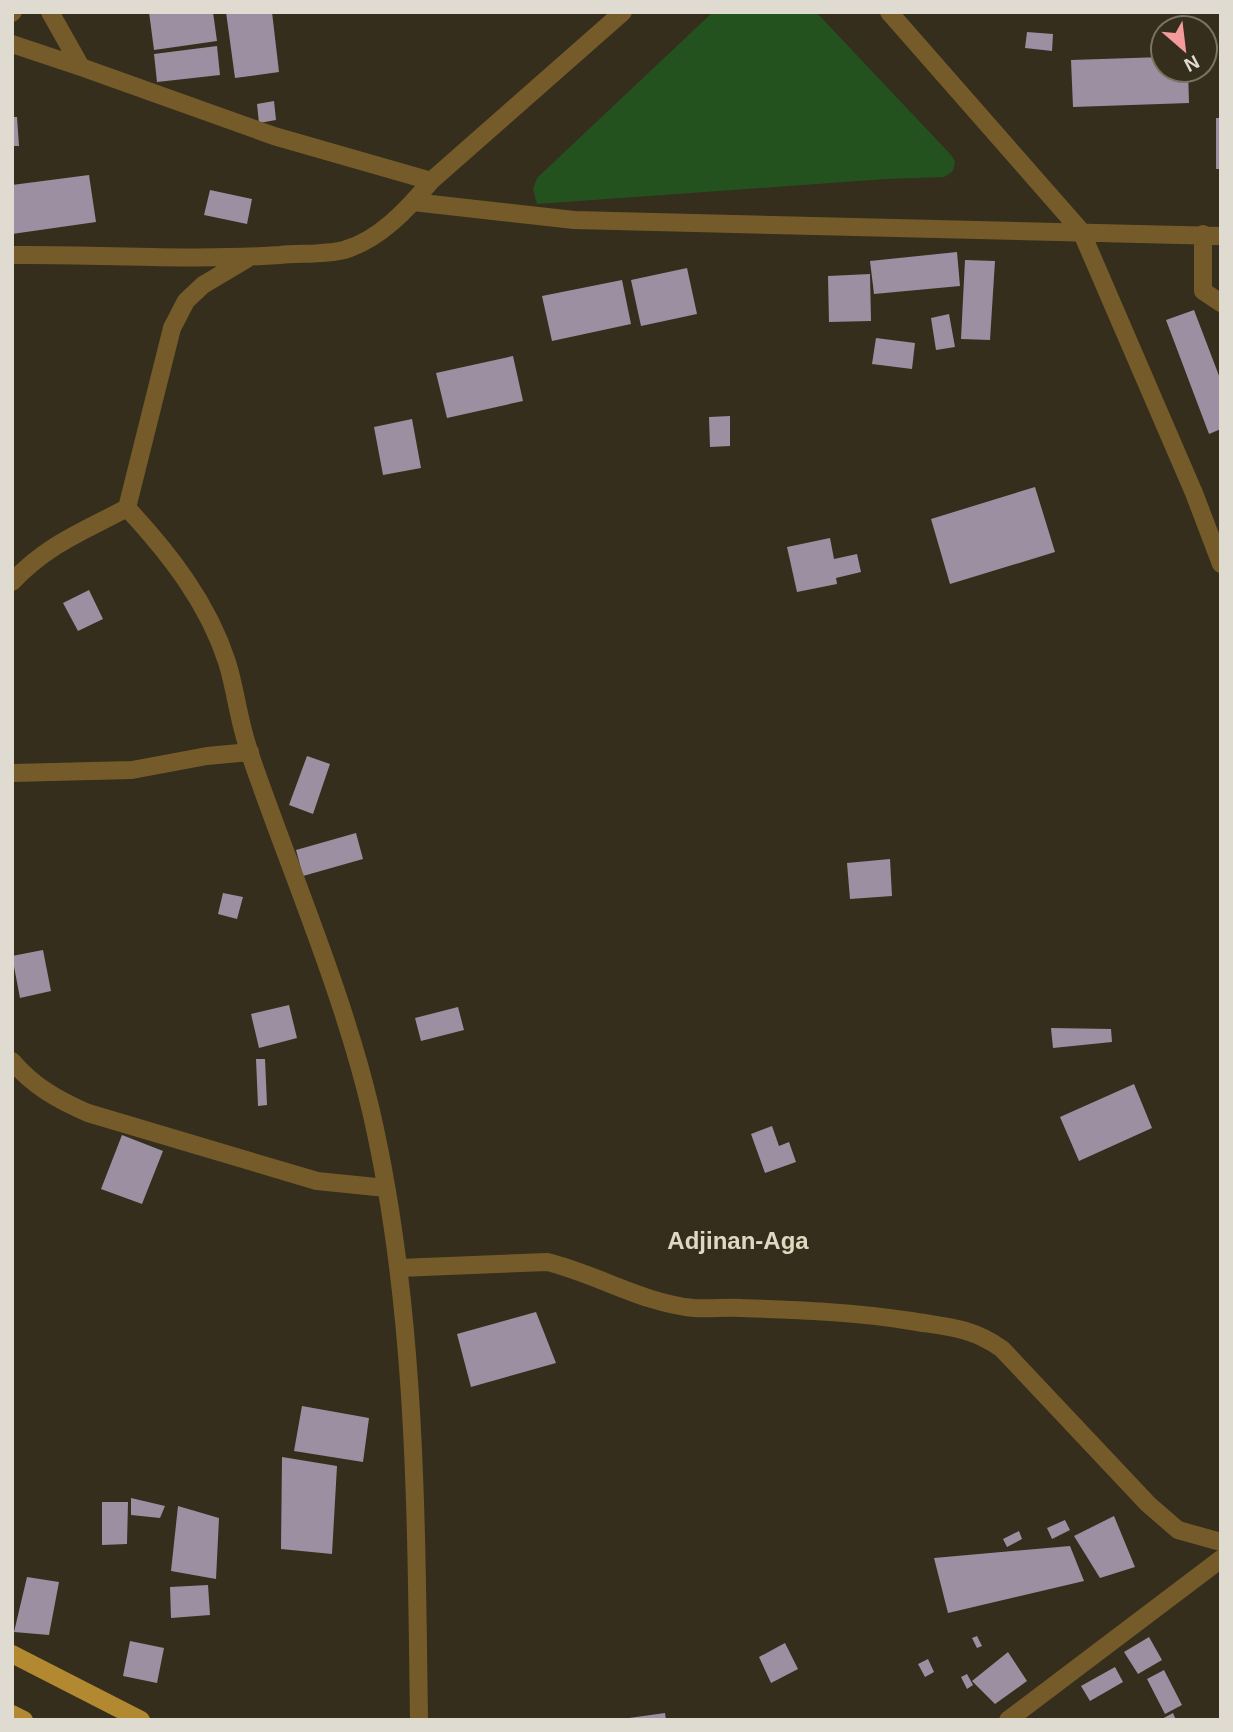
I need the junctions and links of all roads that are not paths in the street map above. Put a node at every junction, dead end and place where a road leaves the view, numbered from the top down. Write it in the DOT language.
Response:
graph roads {
  1 [pos="50,12"];
  2 [pos="623,12"];
  3 [pos="889,12"];
  4 [pos="12,44"];
  5 [pos="81,66"];
  6 [pos="431,181"];
  7 [pos="413,202"];
  8 [pos="1081,230"];
  9 [pos="1212,235"];
  10 [pos="12,255"];
  11 [pos="250,257"];
  12 [pos="1221,303"];
  13 [pos="127,508"];
  14 [pos="1221,564"];
  15 [pos="12,582"];
  16 [pos="250,752"];
  17 [pos="12,773"];
  18 [pos="12,1061"];
  19 [pos="386,1188"];
  20 [pos="399,1268"];
  21 [pos="1221,1542"];
  22 [pos="1221,1559"];
  23 [pos="12,1654"];
  24 [pos="12,1714"];
  25 [pos="24,1720"];
  26 [pos="141,1720"];
  27 [pos="419,1720"];
  28 [pos="1008,1720"];
  1 -- 5 [label="street"];
  2 -- 6 [label="street"];
  3 -- 8 [label="street"];
  4 -- 5 [label="street"];
  5 -- 6 [label="street"];
  6 -- 7 [label="street"];
  7 -- 8 [label="street"];
  7 -- 11 [label="street"];
  8 -- 9 [label="street"];
  8 -- 14 [label="street"];
  9 -- 12 [label="street"];
  10 -- 11 [label="street"];
  11 -- 13 [label="street"];
  13 -- 15 [label="street"];
  13 -- 16 [label="street"];
  16 -- 17 [label="street"];
  16 -- 19 [label="street"];
  18 -- 19 [label="street"];
  19 -- 20 [label="street"];
  20 -- 21 [label="street"];
  20 -- 27 [label="street"];
  22 -- 28 [label="street"];
  23 -- 26 [label="main road"];
  24 -- 25 [label="main road"];
}
